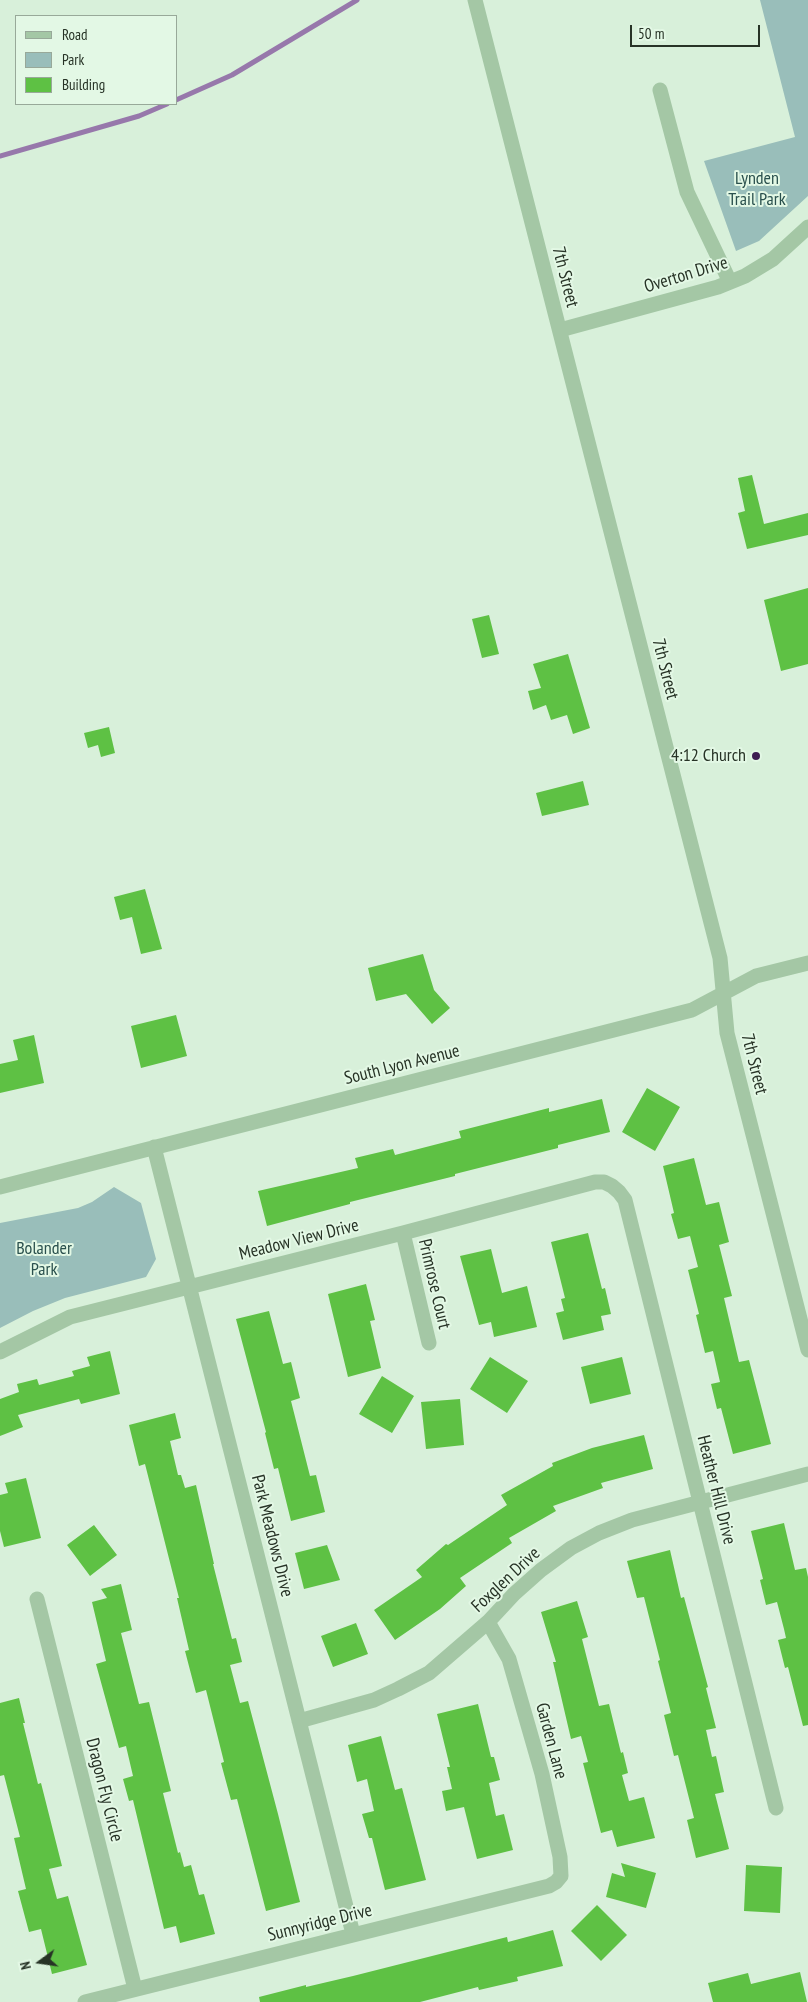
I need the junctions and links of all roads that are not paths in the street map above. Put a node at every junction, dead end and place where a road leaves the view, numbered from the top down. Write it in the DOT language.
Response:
graph roads {
  1 [pos="475,0"];
  2 [pos="660,90"];
  3 [pos="808,227"];
  4 [pos="730,282"];
  5 [pos="560,330"];
  6 [pos="808,963"];
  7 [pos="723,994"];
  8 [pos="154,1147"];
  9 [pos="612,1186"];
  10 [pos="0,1187"];
  11 [pos="403,1234"];
  12 [pos="189,1287"];
  13 [pos="429,1343"];
  14 [pos="808,1350"];
  15 [pos="0,1352"];
  16 [pos="808,1474"];
  17 [pos="700,1502"];
  18 [pos="37,1599"];
  19 [pos="488,1622"];
  20 [pos="299,1721"];
  21 [pos="776,1808"];
  22 [pos="560,1876"];
  23 [pos="353,1934"];
  24 [pos="135,1989"];
  25 [pos="85,2002"];
  1 -- 5 [label="street, 7th Street"];
  2 -- 4 [label="street"];
  3 -- 4 [label="street, Overton Drive"];
  4 -- 5 [label="street, Overton Drive"];
  5 -- 7 [label="street, 7th Street"];
  6 -- 7 [label="street, South Lyon Avenue"];
  7 -- 8 [label="street, South Lyon Avenue"];
  7 -- 14 [label="street, 7th Street"];
  8 -- 10 [label="street, South Lyon Avenue"];
  8 -- 12 [label="street, Park Meadows Drive"];
  9 -- 11 [label="street, Meadow View Drive"];
  9 -- 17 [label="street, Heather Hill Drive"];
  11 -- 12 [label="street, Meadow View Drive"];
  11 -- 13 [label="street, Primrose Court"];
  12 -- 15 [label="street, Meadow View Drive"];
  12 -- 20 [label="street, Park Meadows Drive"];
  16 -- 17 [label="street, Foxglen Drive"];
  17 -- 19 [label="street, Foxglen Drive"];
  17 -- 21 [label="street, Heather Hill Drive"];
  18 -- 24 [label="street, Dragon Fly Circle"];
  19 -- 20 [label="street, Foxglen Drive"];
  19 -- 22 [label="street, Garden Lane"];
  20 -- 23 [label="street, Park Meadows Drive"];
  22 -- 23 [label="street, Sunnyridge Drive"];
  23 -- 24 [label="street, Sunnyridge Drive"];
  24 -- 25 [label="street, Sunnyridge Drive"];
}
